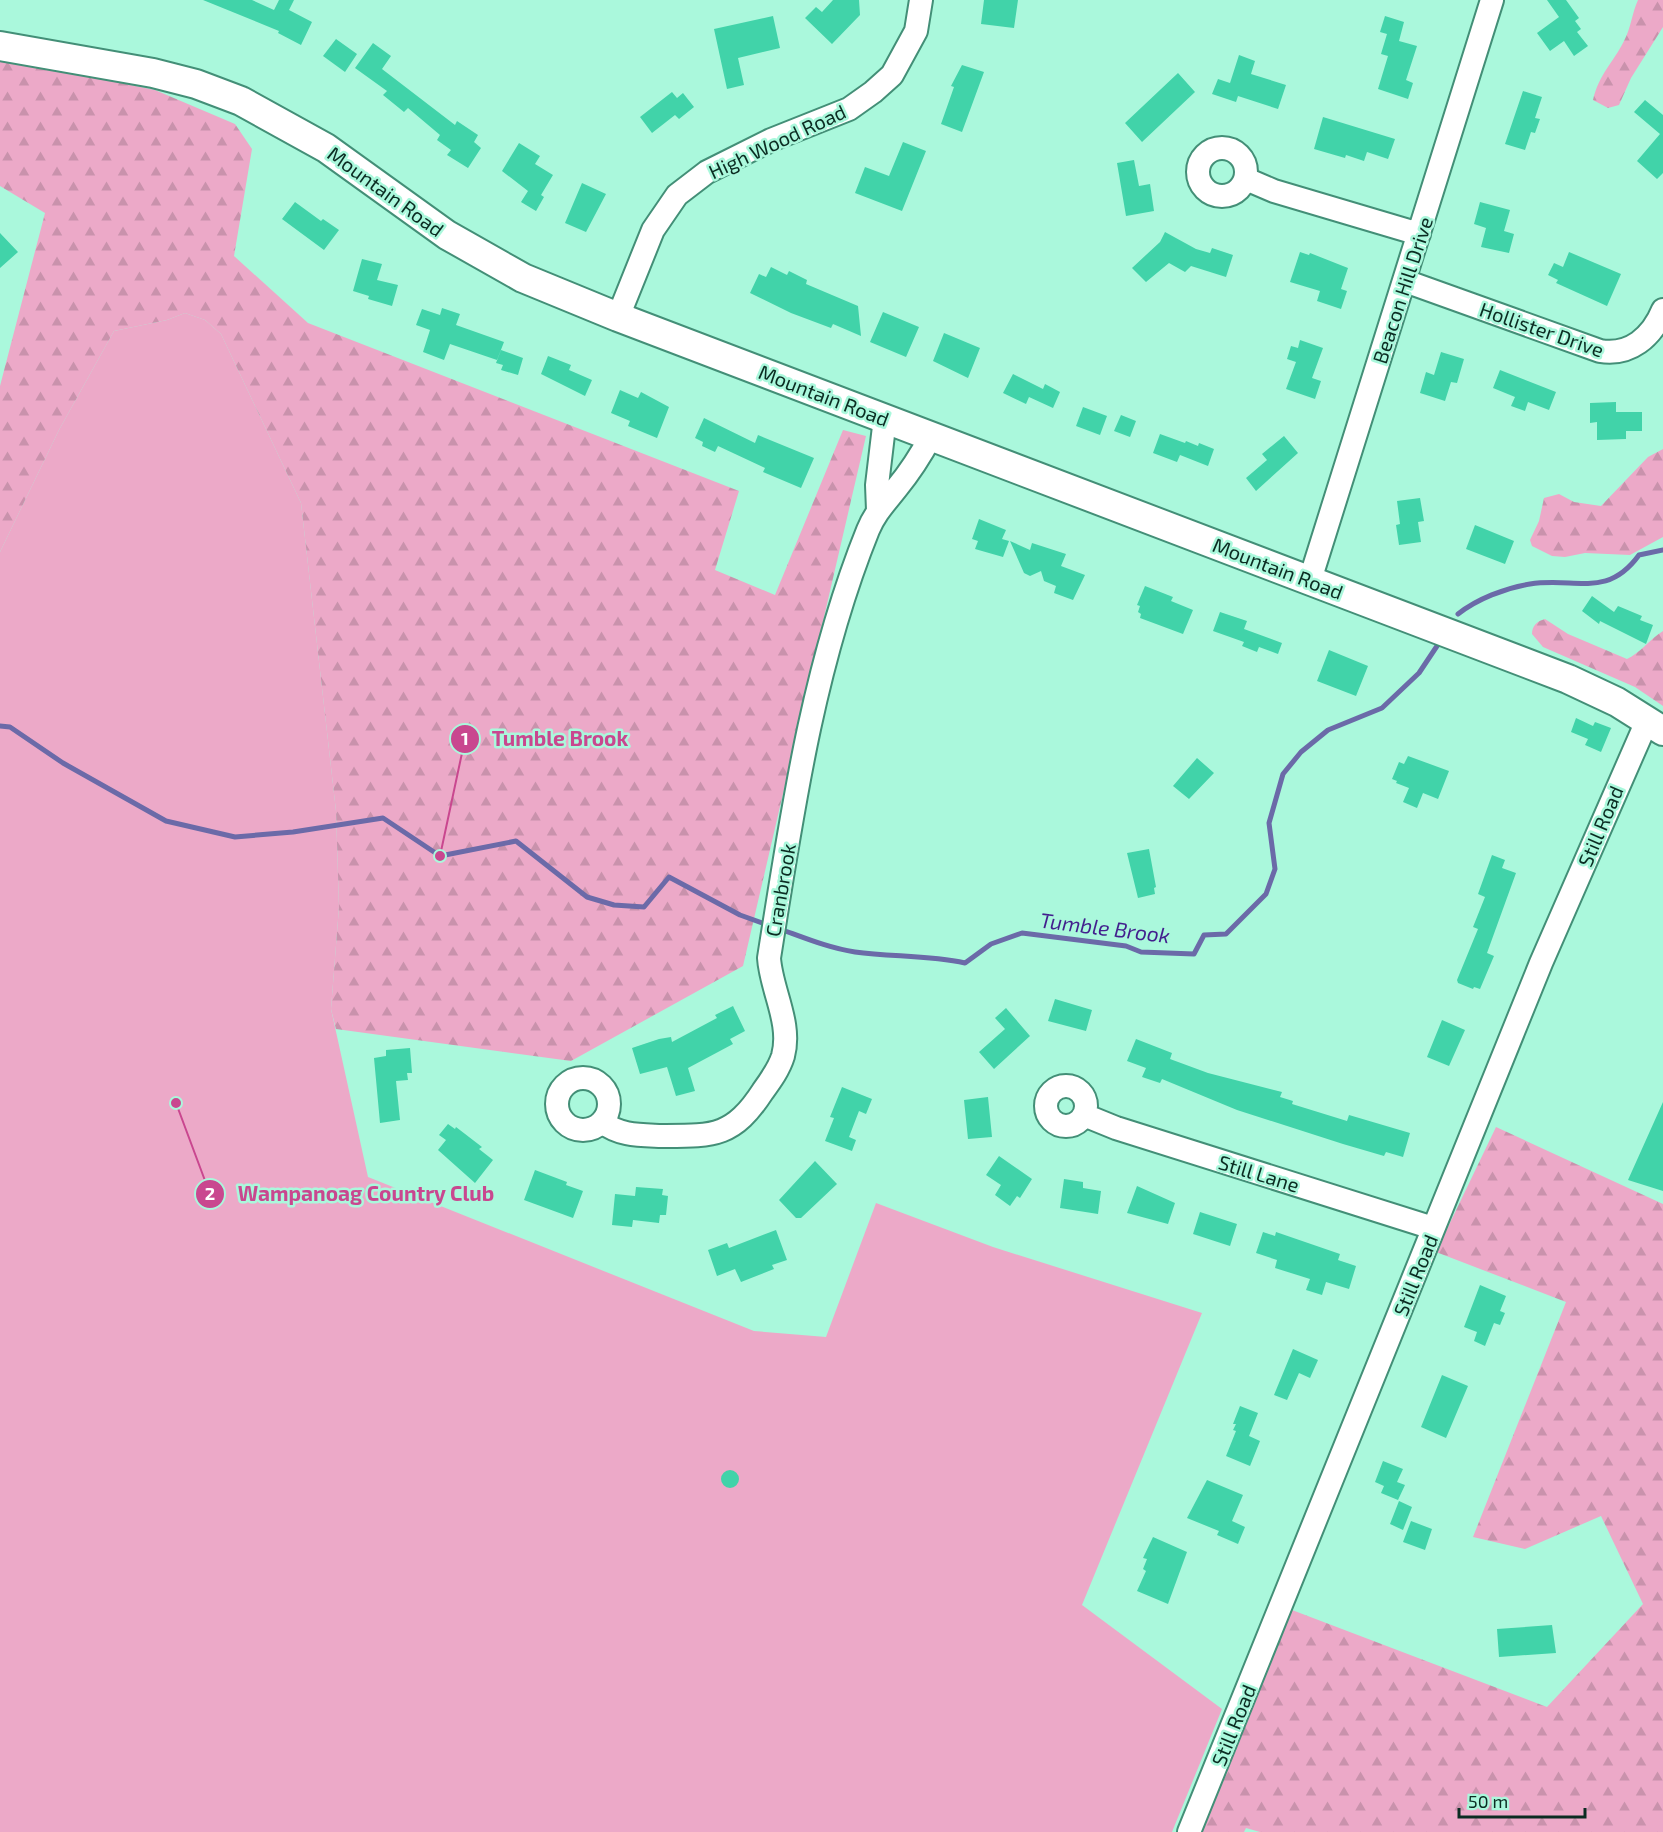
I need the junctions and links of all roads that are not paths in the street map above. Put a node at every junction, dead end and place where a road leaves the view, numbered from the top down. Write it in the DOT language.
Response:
graph roads {
  1 [pos="921,0"];
  2 [pos="1492,0"];
  3 [pos="0,46"];
  4 [pos="1246,179"];
  5 [pos="1419,234"];
  6 [pos="1405,281"];
  7 [pos="1663,310"];
  8 [pos="618,317"];
  9 [pos="885,418"];
  10 [pos="931,436"];
  11 [pos="878,510"];
  12 [pos="1310,580"];
  13 [pos="1655,726"];
  14 [pos="1084,1115"];
  15 [pos="602,1122"];
  16 [pos="1433,1228"];
  17 [pos="1189,1832"];
  1 -- 8 [label="street, High Wood Road"];
  2 -- 5 [label="street, Beacon Hill Drive"];
  3 -- 8 [label="main road, Mountain Road"];
  4 -- 5 [label="street"];
  5 -- 6 [label="street, Beacon Hill Drive"];
  6 -- 7 [label="street, Hollister Drive"];
  6 -- 12 [label="street, Beacon Hill Drive"];
  8 -- 9 [label="main road, Mountain Road"];
  9 -- 10 [label="main road, Mountain Road"];
  9 -- 11 [label="street, Cranbrook"];
  10 -- 11 [label="street, Cranbrook"];
  10 -- 12 [label="main road, Mountain Road"];
  11 -- 15 [label="street, Cranbrook"];
  12 -- 13 [label="main road, Mountain Road"];
  13 -- 16 [label="street, Still Road"];
  14 -- 16 [label="street, Still Lane"];
  16 -- 17 [label="street, Still Road"];
}
